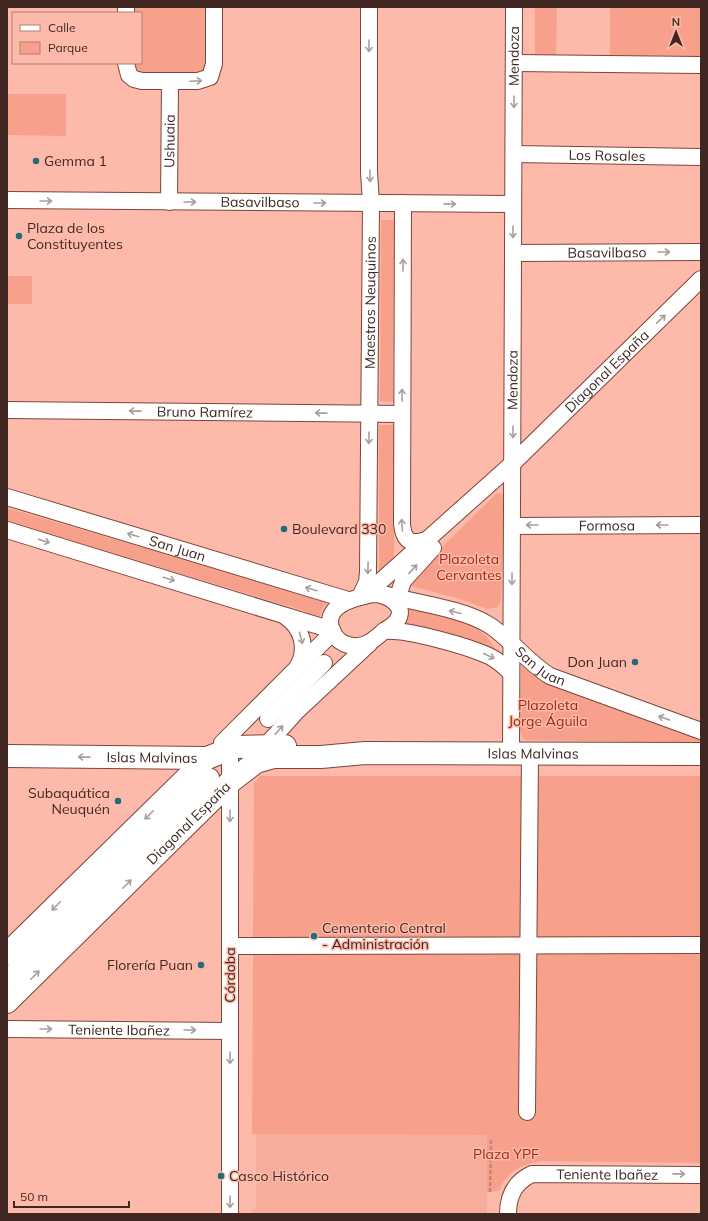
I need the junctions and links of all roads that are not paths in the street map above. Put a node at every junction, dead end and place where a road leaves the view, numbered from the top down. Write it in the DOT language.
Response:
graph roads {
  1 [pos="214,7"];
  2 [pos="369,7"];
  3 [pos="514,7"];
  4 [pos="514,63"];
  5 [pos="126,64"];
  6 [pos="701,65"];
  7 [pos="170,81"];
  8 [pos="514,154"];
  9 [pos="701,157"];
  10 [pos="7,200"];
  11 [pos="169,202"];
  12 [pos="371,203"];
  13 [pos="403,204"];
  14 [pos="514,204"];
  15 [pos="701,252"];
  16 [pos="513,253"];
  17 [pos="701,280"];
  18 [pos="7,410"];
  19 [pos="370,414"];
  20 [pos="402,414"];
  21 [pos="513,463"];
  22 [pos="7,497"];
  23 [pos="701,525"];
  24 [pos="512,526"];
  25 [pos="7,530"];
  26 [pos="429,539"];
  27 [pos="357,598"];
  28 [pos="393,599"];
  29 [pos="512,599"];
  30 [pos="283,615"];
  31 [pos="478,619"];
  32 [pos="332,631"];
  33 [pos="384,631"];
  34 [pos="370,643"];
  35 [pos="512,645"];
  36 [pos="324,663"];
  37 [pos="298,667"];
  38 [pos="512,672"];
  39 [pos="268,719"];
  40 [pos="701,731"];
  41 [pos="230,742"];
  42 [pos="265,746"];
  43 [pos="366,753"];
  44 [pos="521,754"];
  45 [pos="701,754"];
  46 [pos="7,756"];
  47 [pos="223,771"];
  48 [pos="165,799"];
  49 [pos="186,801"];
  50 [pos="188,824"];
  51 [pos="701,945"];
  52 [pos="230,946"];
  53 [pos="528,946"];
  54 [pos="7,954"];
  55 [pos="7,978"];
  56 [pos="7,1002"];
  57 [pos="7,1029"];
  58 [pos="230,1031"];
  59 [pos="527,1112"];
  60 [pos="701,1175"];
  61 [pos="230,1214"];
  62 [pos="508,1214"];
  7 -- 1 [label="street, one-way"];
  2 -- 12 [label="street, Maestros Neuquinos, one-way"];
  3 -- 4 [label="street, Mendoza"];
  4 -- 6 [label="street"];
  4 -- 8 [label="street, Mendoza, one-way"];
  5 -- 7 [label="street"];
  7 -- 11 [label="street, Ushuaia"];
  8 -- 9 [label="street, Los Rosales"];
  8 -- 14 [label="street, Mendoza"];
  10 -- 11 [label="street, Basavilbaso, one-way"];
  11 -- 12 [label="street, Basavilbaso, one-way"];
  12 -- 13 [label="street, Basavilbaso"];
  12 -- 19 [label="street, Maestros Neuquinos"];
  13 -- 14 [label="street, Basavilbaso, one-way"];
  20 -- 13 [label="street, one-way"];
  14 -- 16 [label="street, Mendoza, one-way"];
  16 -- 15 [label="street, Basavilbaso, one-way"];
  16 -- 21 [label="street, Mendoza, one-way"];
  21 -- 17 [label="street, Diagonal España, one-way"];
  19 -- 18 [label="street, Bruno Ramírez, one-way"];
  19 -- 20 [label="street, Bruno Ramírez"];
  19 -- 27 [label="street, Maestros Neuquinos, one-way"];
  26 -- 20 [label="street, one-way"];
  21 -- 24 [label="street, Mendoza"];
  21 -- 26 [label="street, Diagonal España"];
  28 -- 21 [label="street, Diagonal España, one-way"];
  27 -- 22 [label="street, San Juan, one-way"];
  23 -- 24 [label="street, Formosa, one-way"];
  24 -- 29 [label="street, Mendoza, one-way"];
  25 -- 30 [label="street, one-way"];
  26 -- 27 [label="street, Diagonal España"];
  27 -- 28 [label="street"];
  27 -- 32 [label="street, Diagonal España"];
  31 -- 28 [label="street, San Juan, one-way"];
  28 -- 33 [label="street, Diagonal España"];
  29 -- 31 [label="street, San Juan"];
  29 -- 35 [label="street, Mendoza"];
  30 -- 32 [label="street"];
  30 -- 37 [label="street, one-way"];
  31 -- 35 [label="street, San Juan"];
  32 -- 34 [label="street"];
  32 -- 37 [label="street"];
  33 -- 34 [label="street, Diagonal España"];
  33 -- 38 [label="street, San Juan, one-way"];
  42 -- 34 [label="street, Diagonal España, one-way"];
  35 -- 38 [label="street, Mendoza"];
  40 -- 35 [label="street, San Juan, one-way"];
  36 -- 39 [label="street"];
  37 -- 41 [label="street"];
  38 -- 44 [label="street, Mendoza"];
  41 -- 42 [label="main road, Islas Malvinas"];
  41 -- 47 [label="main road, Islas Malvinas"];
  41 -- 47 [label="street, Córdoba"];
  42 -- 43 [label="main road, Islas Malvinas"];
  42 -- 47 [label="street, Diagonal España"];
  43 -- 44 [label="main road, Islas Malvinas"];
  43 -- 47 [label="main road, Islas Malvinas"];
  44 -- 45 [label="main road, Islas Malvinas"];
  44 -- 53 [label="street, Mendoza"];
  47 -- 46 [label="main road, Islas Malvinas, one-way"];
  47 -- 48 [label="main road, Diagonal España"];
  47 -- 49 [label="street"];
  47 -- 50 [label="main road, Diagonal España"];
  47 -- 52 [label="street, Córdoba, one-way"];
  48 -- 49 [label="main road"];
  48 -- 54 [label="main road, Diagonal España, one-way"];
  49 -- 50 [label="main road"];
  49 -- 55 [label="street"];
  56 -- 50 [label="main road, Diagonal España, one-way"];
  51 -- 53 [label="street"];
  52 -- 53 [label="street"];
  52 -- 58 [label="street, Córdoba"];
  53 -- 59 [label="street, Mendoza"];
  57 -- 58 [label="street, Teniente Ibañez, one-way"];
  58 -- 61 [label="street, Córdoba, one-way"];
  62 -- 60 [label="street, Teniente Ibañez, one-way"];
}
